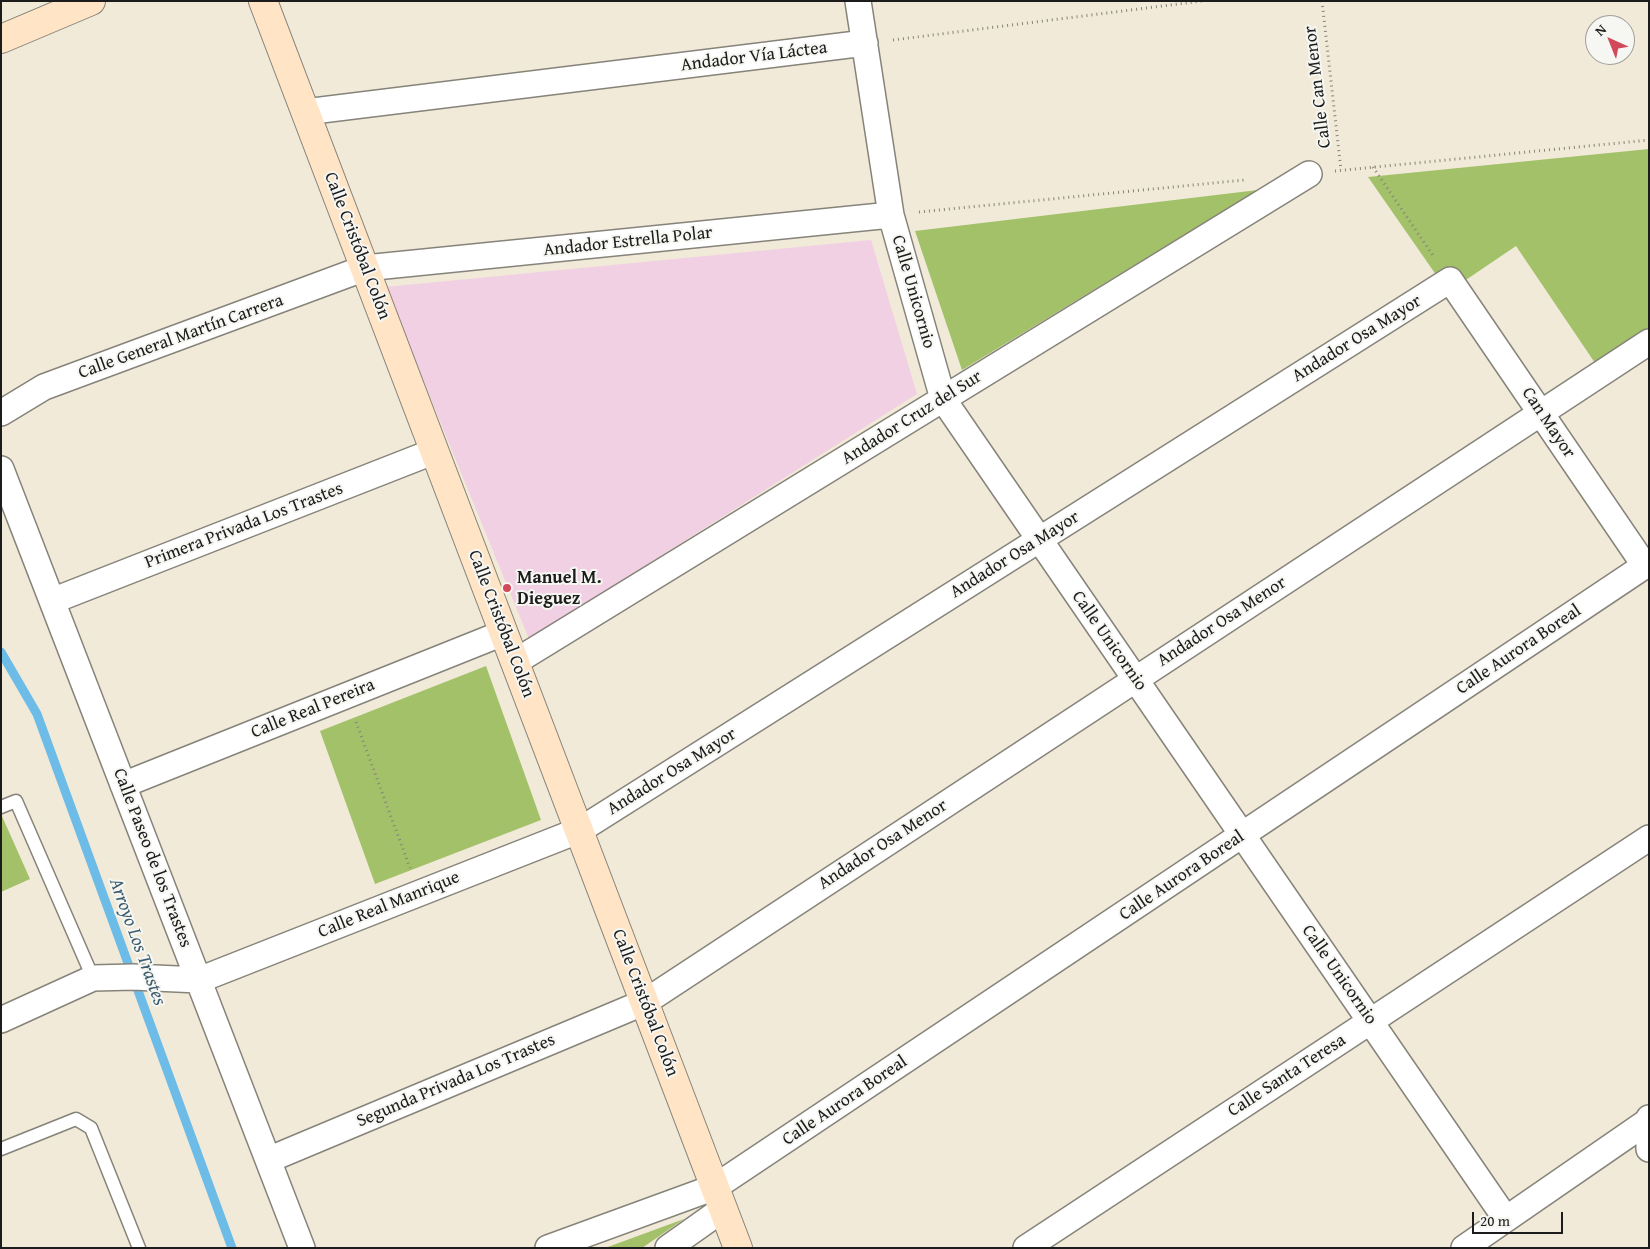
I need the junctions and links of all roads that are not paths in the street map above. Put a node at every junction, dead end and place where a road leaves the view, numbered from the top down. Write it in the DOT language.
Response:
graph roads {
  1 [pos="91,1"];
  2 [pos="263,1"];
  3 [pos="858,1"];
  4 [pos="1,39"];
  5 [pos="865,43"];
  6 [pos="306,112"];
  7 [pos="1309,174"];
  8 [pos="891,215"];
  9 [pos="365,268"];
  10 [pos="1450,280"];
  11 [pos="1649,342"];
  12 [pos="943,399"];
  13 [pos="1,413"];
  14 [pos="1541,413"];
  15 [pos="435,451"];
  16 [pos="1,469"];
  17 [pos="1039,540"];
  18 [pos="1647,564"];
  19 [pos="52,601"];
  20 [pos="503,633"];
  21 [pos="515,662"];
  22 [pos="1136,679"];
  23 [pos="123,785"];
  24 [pos="1,807"];
  25 [pos="580,830"];
  26 [pos="1242,835"];
  27 [pos="1649,838"];
  28 [pos="93,978"];
  29 [pos="199,980"];
  30 [pos="645,1002"];
  31 [pos="1,1020"];
  32 [pos="1370,1021"];
  33 [pos="1648,1119"];
  34 [pos="1,1149"];
  35 [pos="1649,1149"];
  36 [pos="268,1160"];
  37 [pos="719,1198"];
  38 [pos="1506,1219"];
  39 [pos="140,1248"];
  40 [pos="302,1248"];
  41 [pos="548,1248"];
  42 [pos="668,1248"];
  43 [pos="738,1248"];
  44 [pos="1026,1248"];
  45 [pos="1464,1248"];
  1 -- 4 [label="street"];
  2 -- 6 [label="street, Calle Cristóbal Colón"];
  3 -- 5 [label="street, Calle Unicornio"];
  5 -- 6 [label="street, Andador Vía Láctea"];
  5 -- 8 [label="street, Calle Unicornio"];
  6 -- 9 [label="street, Calle Cristóbal Colón"];
  7 -- 12 [label="street, Andador Cruz del Sur"];
  8 -- 9 [label="street, Andador Estrella Polar"];
  8 -- 12 [label="street, Calle Unicornio"];
  9 -- 13 [label="street, Calle General Martín Carrera"];
  9 -- 15 [label="street, Calle Cristóbal Colón"];
  10 -- 14 [label="street, Can Mayor"];
  10 -- 17 [label="street, Andador Osa Mayor"];
  11 -- 14 [label="street, Andador Osa Menor"];
  12 -- 17 [label="street, Calle Unicornio"];
  12 -- 21 [label="street, Andador Cruz del Sur"];
  14 -- 18 [label="street, Can Mayor"];
  14 -- 22 [label="street, Andador Osa Menor"];
  15 -- 19 [label="street, Primera Privada Los Trastes"];
  15 -- 20 [label="street, Calle Cristóbal Colón"];
  16 -- 19 [label="street, Calle Paseo de los Trastes"];
  17 -- 22 [label="street, Calle Unicornio"];
  17 -- 25 [label="street, Andador Osa Mayor"];
  18 -- 26 [label="street, Calle Aurora Boreal"];
  19 -- 23 [label="street, Calle Paseo de los Trastes"];
  20 -- 21 [label="street, Calle Cristóbal Colón"];
  20 -- 23 [label="street, Calle Real Pereira"];
  21 -- 25 [label="street, Calle Cristóbal Colón"];
  22 -- 26 [label="street, Calle Unicornio"];
  22 -- 30 [label="street, Andador Osa Menor"];
  23 -- 29 [label="street, Calle Paseo de los Trastes"];
  24 -- 28 [label="lane"];
  25 -- 29 [label="street, Calle Real Manrique"];
  25 -- 30 [label="street, Calle Cristóbal Colón"];
  26 -- 32 [label="street, Calle Unicornio"];
  26 -- 37 [label="street, Calle Aurora Boreal"];
  27 -- 32 [label="street, Calle Santa Teresa"];
  28 -- 29 [label="street"];
  28 -- 31 [label="street"];
  29 -- 36 [label="street, Calle Paseo de los Trastes"];
  30 -- 36 [label="street, Segunda Privada Los Trastes"];
  30 -- 37 [label="street, Calle Cristóbal Colón"];
  32 -- 38 [label="street, Calle Unicornio"];
  32 -- 44 [label="street, Calle Santa Teresa"];
  33 -- 35 [label="street"];
  33 -- 38 [label="street"];
  34 -- 39 [label="lane"];
  36 -- 40 [label="street, Calle Paseo de los Trastes"];
  37 -- 41 [label="street"];
  37 -- 42 [label="street, Calle Aurora Boreal"];
  37 -- 43 [label="street, Calle Cristóbal Colón"];
  38 -- 45 [label="street"];
}
